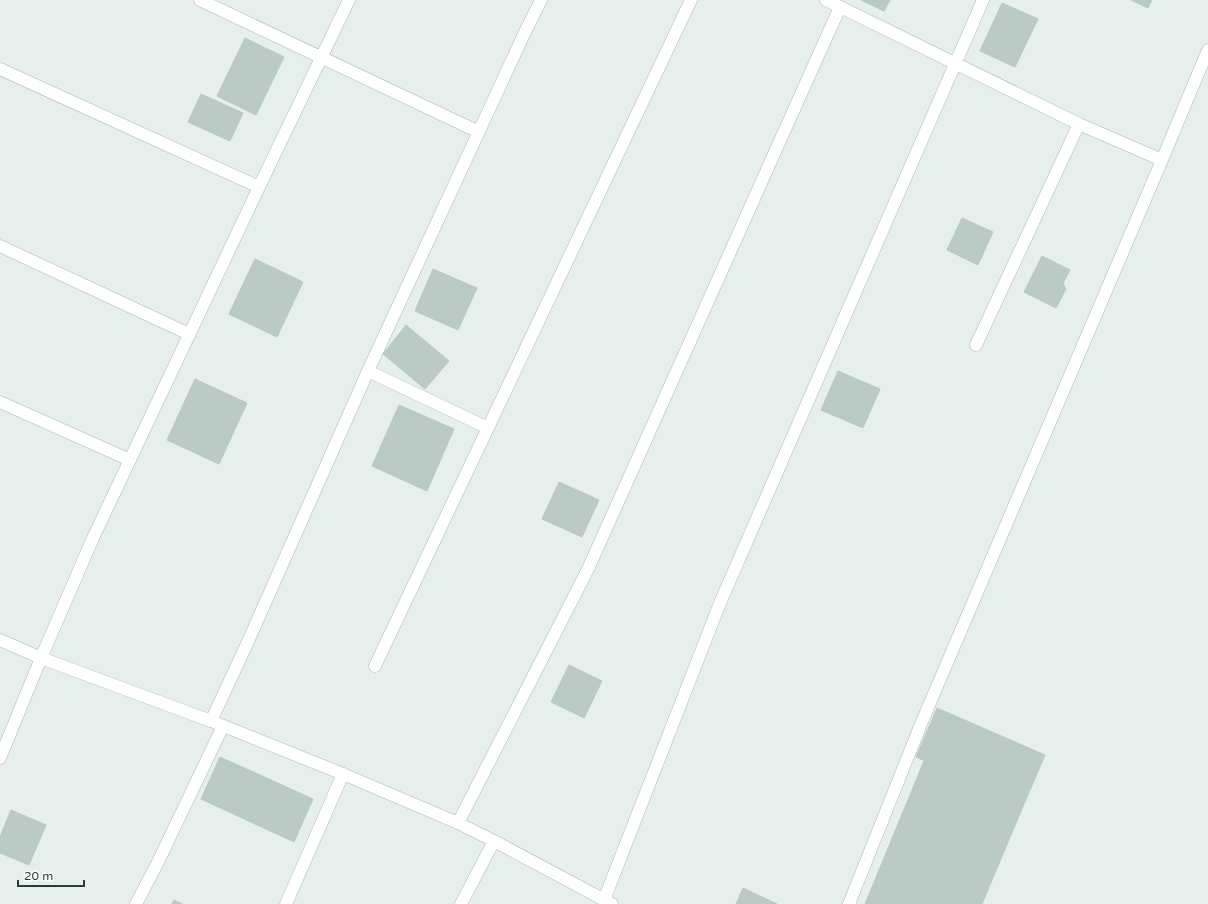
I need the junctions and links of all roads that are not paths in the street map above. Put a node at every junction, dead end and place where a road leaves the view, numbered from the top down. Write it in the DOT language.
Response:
graph roads {
  1 [pos="200,0"];
  2 [pos="349,0"];
  3 [pos="541,0"];
  4 [pos="690,0"];
  5 [pos="826,0"];
  6 [pos="984,0"];
  7 [pos="840,8"];
  8 [pos="1208,50"];
  9 [pos="322,58"];
  10 [pos="955,64"];
  11 [pos="0,69"];
  12 [pos="1079,124"];
  13 [pos="479,132"];
  14 [pos="1162,160"];
  15 [pos="259,187"];
  16 [pos="0,246"];
  17 [pos="189,334"];
  18 [pos="976,345"];
  19 [pos="368,371"];
  20 [pos="0,402"];
  21 [pos="488,428"];
  22 [pos="130,460"];
  23 [pos="0,640"];
  24 [pos="41,658"];
  25 [pos="375,666"];
  26 [pos="211,721"];
  27 [pos="223,726"];
  28 [pos="0,758"];
  29 [pos="343,774"];
  30 [pos="458,823"];
  31 [pos="494,841"];
  32 [pos="608,902"];
  33 [pos="136,904"];
  34 [pos="286,904"];
  35 [pos="461,904"];
  36 [pos="849,904"];
  1 -- 9 [label="street"];
  2 -- 9 [label="street"];
  3 -- 13 [label="street"];
  4 -- 21 [label="street"];
  5 -- 7 [label="street"];
  6 -- 10 [label="street"];
  7 -- 10 [label="street"];
  7 -- 30 [label="street"];
  8 -- 14 [label="street"];
  9 -- 13 [label="street"];
  9 -- 15 [label="street"];
  10 -- 12 [label="street"];
  10 -- 32 [label="street"];
  11 -- 15 [label="street"];
  12 -- 14 [label="street"];
  12 -- 18 [label="street"];
  13 -- 19 [label="street"];
  14 -- 36 [label="street"];
  15 -- 17 [label="street"];
  16 -- 17 [label="street"];
  17 -- 22 [label="street"];
  19 -- 21 [label="street"];
  19 -- 26 [label="street"];
  20 -- 22 [label="street"];
  21 -- 25 [label="street"];
  22 -- 24 [label="street"];
  23 -- 24 [label="street"];
  24 -- 26 [label="street"];
  24 -- 28 [label="street"];
  26 -- 27 [label="street"];
  27 -- 29 [label="street"];
  27 -- 33 [label="street"];
  29 -- 30 [label="street"];
  29 -- 34 [label="street"];
  30 -- 31 [label="street"];
  31 -- 32 [label="street"];
  31 -- 35 [label="street"];
}
